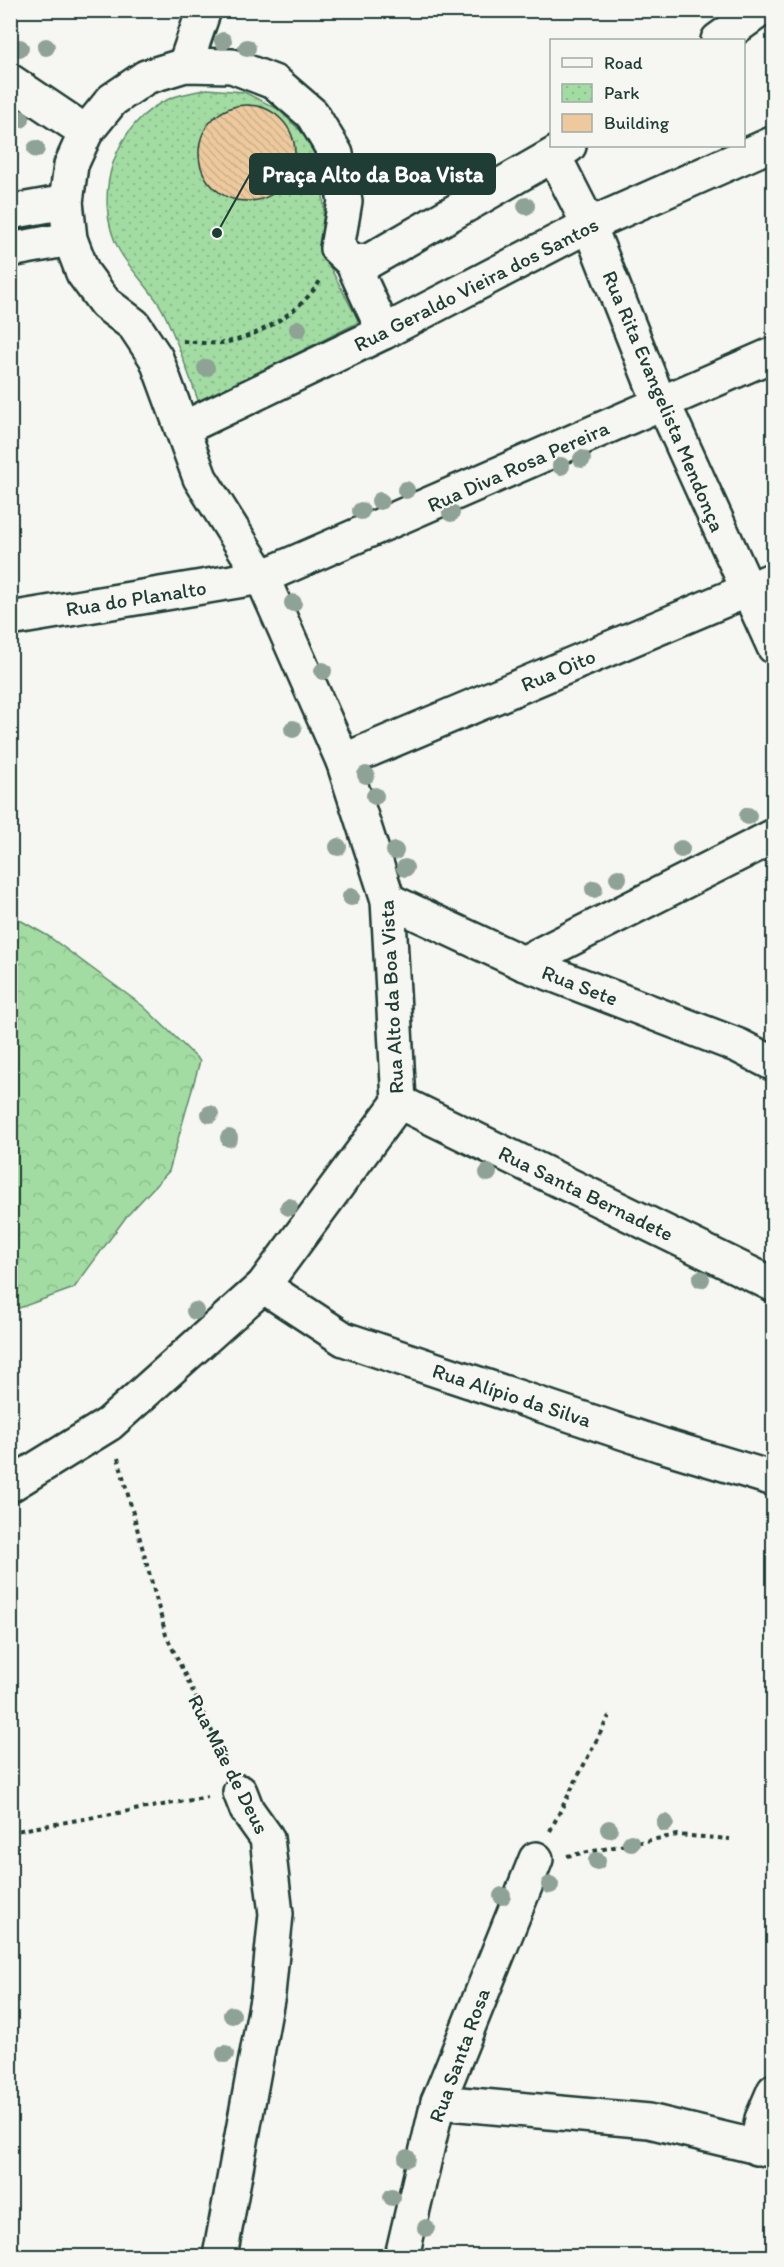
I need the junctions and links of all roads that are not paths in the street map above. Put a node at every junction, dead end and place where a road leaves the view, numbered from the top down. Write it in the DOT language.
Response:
graph roads {
  1 [pos="204,10"];
  2 [pos="760,10"];
  3 [pos="719,39"];
  4 [pos="185,65"];
  5 [pos="10,81"];
  6 [pos="86,132"];
  7 [pos="774,143"];
  8 [pos="562,151"];
  9 [pos="66,202"];
  10 [pos="10,212"];
  11 [pos="589,225"];
  12 [pos="70,239"];
  13 [pos="10,250"];
  14 [pos="345,255"];
  15 [pos="384,332"];
  16 [pos="774,354"];
  17 [pos="660,404"];
  18 [pos="182,429"];
  19 [pos="262,577"];
  20 [pos="760,585"];
  21 [pos="10,618"];
  22 [pos="774,647"];
  23 [pos="343,761"];
  24 [pos="774,836"];
  25 [pos="388,900"];
  26 [pos="523,963"];
  27 [pos="774,1064"];
  28 [pos="399,1102"];
  29 [pos="774,1285"];
  30 [pos="262,1286"];
  31 [pos="774,1479"];
  32 [pos="10,1485"];
  33 [pos="240,1792"];
  34 [pos="536,1859"];
  35 [pos="774,2091"];
  36 [pos="438,2102"];
  37 [pos="765,2149"];
  38 [pos="220,2256"];
  39 [pos="402,2256"];
  1 -- 4 [label="street"];
  2 -- 3 [label="street"];
  4 -- 6 [label="street, Rua Alto da Boa Vista"];
  4 -- 14 [label="street, Rua Alto da Boa Vista"];
  5 -- 6 [label="street"];
  6 -- 9 [label="street, Rua Alto da Boa Vista"];
  7 -- 11 [label="street, Rua Geraldo Vieira dos Santos"];
  8 -- 11 [label="street, Rua Rita Evangelista Mendonça"];
  8 -- 14 [label="street"];
  9 -- 10 [label="street"];
  9 -- 12 [label="street, Rua Alto da Boa Vista"];
  11 -- 15 [label="street, Rua Geraldo Vieira dos Santos"];
  11 -- 17 [label="street, Rua Rita Evangelista Mendonça"];
  12 -- 13 [label="street"];
  12 -- 18 [label="street, Rua Alto da Boa Vista"];
  14 -- 15 [label="street"];
  15 -- 18 [label="street, Rua Geraldo Vieira dos Santos"];
  16 -- 17 [label="street, Rua Diva Rosa Pereira"];
  17 -- 19 [label="street, Rua Diva Rosa Pereira"];
  17 -- 20 [label="street, Rua Rita Evangelista Mendonça"];
  18 -- 19 [label="street, Rua Alto da Boa Vista"];
  19 -- 21 [label="street, Rua do Planalto"];
  19 -- 23 [label="street, Rua Alto da Boa Vista"];
  20 -- 22 [label="street, Rua Rita Evangelista Mendonça"];
  20 -- 23 [label="street, Rua Oito"];
  23 -- 25 [label="street, Rua Alto da Boa Vista"];
  24 -- 26 [label="street"];
  25 -- 26 [label="street, Rua Sete"];
  25 -- 28 [label="street, Rua Alto da Boa Vista"];
  26 -- 27 [label="street, Rua Sete"];
  28 -- 29 [label="street, Rua Santa Bernadete"];
  28 -- 30 [label="street, Rua Alto da Boa Vista"];
  30 -- 31 [label="street, Rua Alípio da Silva"];
  30 -- 32 [label="street, Rua Alto da Boa Vista"];
  33 -- 38 [label="street, Rua Mãe de Deus"];
  34 -- 36 [label="street, Rua Santa Rosa"];
  35 -- 37 [label="street"];
  36 -- 37 [label="street"];
  36 -- 39 [label="street, Rua Santa Rosa"];
}
